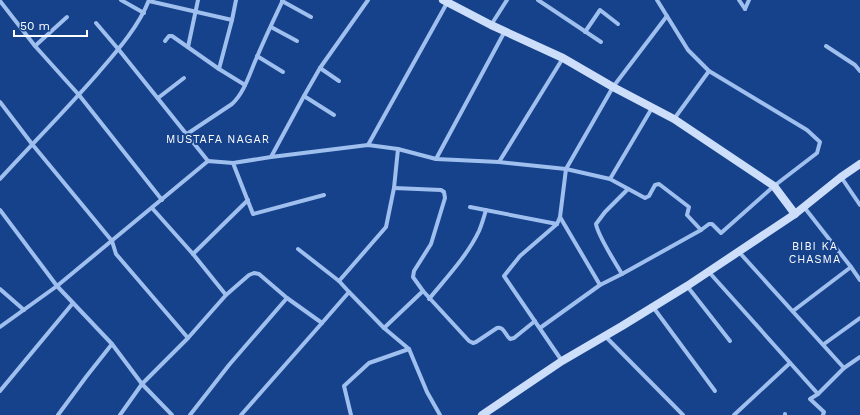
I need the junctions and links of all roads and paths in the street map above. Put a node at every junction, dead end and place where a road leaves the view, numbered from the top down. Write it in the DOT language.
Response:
graph roads {
  1 [pos="121,0"];
  2 [pos="149,0"];
  3 [pos="198,0"];
  4 [pos="236,0"];
  5 [pos="368,0"];
  6 [pos="508,0"];
  7 [pos="538,0"];
  8 [pos="657,0"];
  9 [pos="739,0"];
  10 [pos="748,0"];
  11 [pos="0,1"];
  12 [pos="283,1"];
  13 [pos="445,2"];
  14 [pos="196,12"];
  15 [pos="144,13"];
  16 [pos="667,16"];
  17 [pos="67,17"];
  18 [pos="311,17"];
  19 [pos="232,20"];
  20 [pos="96,23"];
  21 [pos="618,24"];
  22 [pos="491,25"];
  23 [pos="271,27"];
  24 [pos="505,31"];
  25 [pos="586,32"];
  26 [pos="165,41"];
  27 [pos="297,41"];
  28 [pos="601,42"];
  29 [pos="35,46"];
  30 [pos="826,46"];
  31 [pos="188,47"];
  32 [pos="119,50"];
  33 [pos="257,56"];
  34 [pos="563,58"];
  35 [pos="320,68"];
  36 [pos="219,69"];
  37 [pos="709,71"];
  38 [pos="860,71"];
  39 [pos="283,72"];
  40 [pos="184,78"];
  41 [pos="339,81"];
  42 [pos="245,85"];
  43 [pos="613,87"];
  44 [pos="79,95"];
  45 [pos="304,96"];
  46 [pos="158,98"];
  47 [pos="0,102"];
  48 [pos="652,108"];
  49 [pos="334,115"];
  50 [pos="674,119"];
  51 [pos="187,134"];
  52 [pos="32,144"];
  53 [pos="368,145"];
  54 [pos="398,149"];
  55 [pos="271,157"];
  56 [pos="436,160"];
  57 [pos="208,161"];
  58 [pos="499,162"];
  59 [pos="233,163"];
  60 [pos="860,164"];
  61 [pos="566,169"];
  62 [pos="841,177"];
  63 [pos="610,179"];
  64 [pos="0,180"];
  65 [pos="774,186"];
  66 [pos="394,188"];
  67 [pos="628,189"];
  68 [pos="324,195"];
  69 [pos="162,200"];
  70 [pos="248,200"];
  71 [pos="860,205"];
  72 [pos="470,207"];
  73 [pos="804,207"];
  74 [pos="152,208"];
  75 [pos="0,210"];
  76 [pos="486,210"];
  77 [pos="795,214"];
  78 [pos="560,217"];
  79 [pos="557,224"];
  80 [pos="701,230"];
  81 [pos="112,241"];
  82 [pos="298,249"];
  83 [pos="739,251"];
  84 [pos="193,254"];
  85 [pos="851,267"];
  86 [pos="708,271"];
  87 [pos="622,274"];
  88 [pos="860,280"];
  89 [pos="340,281"];
  90 [pos="600,285"];
  91 [pos="57,286"];
  92 [pos="686,286"];
  93 [pos="0,289"];
  94 [pos="423,291"];
  95 [pos="349,292"];
  96 [pos="226,295"];
  97 [pos="287,298"];
  98 [pos="429,299"];
  99 [pos="73,303"];
  100 [pos="652,307"];
  101 [pos="24,310"];
  102 [pos="793,311"];
  103 [pos="860,318"];
  104 [pos="535,321"];
  105 [pos="322,323"];
  106 [pos="0,327"];
  107 [pos="384,328"];
  108 [pos="540,328"];
  109 [pos="605,336"];
  110 [pos="188,338"];
  111 [pos="730,341"];
  112 [pos="112,344"];
  113 [pos="824,344"];
  114 [pos="409,349"];
  115 [pos="860,357"];
  116 [pos="562,361"];
  117 [pos="790,363"];
  118 [pos="844,368"];
  119 [pos="142,384"];
  120 [pos="0,391"];
  121 [pos="715,391"];
  122 [pos="818,394"];
  123 [pos="681,414"];
  124 [pos="58,415"];
  125 [pos="120,415"];
  126 [pos="172,415"];
  127 [pos="190,415"];
  128 [pos="241,415"];
  129 [pos="351,415"];
  130 [pos="440,415"];
  131 [pos="482,415"];
  132 [pos="734,415"];
  133 [pos="823,415"];
  1 -- 15 [label="street"];
  2 -- 14 [label="street"];
  2 -- 15 [label="street"];
  3 -- 14 [label="street"];
  4 -- 19 [label="street"];
  5 -- 35 [label="street"];
  6 -- 22 [label="street"];
  7 -- 25 [label="street"];
  8 -- 16 [label="street"];
  9 -- 10 [label="street"];
  11 -- 29 [label="street"];
  12 -- 18 [label="street"];
  12 -- 23 [label="street"];
  13 -- 22 [label="street"];
  13 -- 53 [label="street"];
  14 -- 19 [label="street"];
  14 -- 31 [label="street"];
  15 -- 32 [label="street"];
  16 -- 37 [label="street"];
  16 -- 43 [label="street"];
  17 -- 29 [label="street"];
  19 -- 36 [label="street"];
  20 -- 32 [label="street"];
  21 -- 25 [label="street"];
  22 -- 24 [label="street"];
  23 -- 27 [label="street"];
  23 -- 33 [label="street"];
  24 -- 34 [label="street"];
  24 -- 56 [label="street"];
  25 -- 28 [label="street"];
  26 -- 31 [label="street"];
  29 -- 44 [label="street"];
  30 -- 38 [label="street"];
  31 -- 36 [label="street"];
  32 -- 44 [label="street"];
  32 -- 46 [label="street"];
  33 -- 39 [label="street"];
  33 -- 42 [label="street"];
  34 -- 43 [label="street"];
  34 -- 58 [label="street"];
  35 -- 41 [label="street"];
  35 -- 45 [label="street"];
  36 -- 42 [label="street"];
  37 -- 50 [label="street"];
  37 -- 65 [label="street"];
  40 -- 46 [label="street"];
  42 -- 51 [label="street"];
  43 -- 48 [label="street"];
  43 -- 61 [label="street"];
  44 -- 52 [label="street"];
  44 -- 69 [label="street"];
  45 -- 49 [label="street"];
  45 -- 55 [label="street"];
  46 -- 51 [label="street"];
  47 -- 52 [label="street"];
  48 -- 50 [label="street"];
  48 -- 63 [label="street"];
  50 -- 65 [label="street"];
  51 -- 57 [label="street"];
  52 -- 64 [label="street"];
  52 -- 81 [label="street"];
  53 -- 54 [label="street"];
  53 -- 55 [label="street"];
  54 -- 56 [label="street"];
  54 -- 66 [label="street"];
  55 -- 59 [label="street"];
  56 -- 58 [label="street"];
  57 -- 59 [label="street"];
  57 -- 69 [label="street"];
  58 -- 61 [label="street"];
  59 -- 70 [label="street"];
  60 -- 62 [label="street"];
  61 -- 63 [label="street"];
  61 -- 78 [label="street"];
  62 -- 71 [label="street"];
  62 -- 73 [label="street"];
  63 -- 67 [label="street"];
  65 -- 77 [label="street"];
  65 -- 80 [label="street"];
  66 -- 89 [label="street"];
  66 -- 94 [label="street"];
  67 -- 80 [label="street"];
  67 -- 87 [label="street"];
  68 -- 70 [label="street"];
  69 -- 74 [label="street"];
  70 -- 84 [label="street"];
  72 -- 76 [label="street"];
  73 -- 77 [label="street"];
  73 -- 85 [label="street"];
  74 -- 81 [label="street"];
  74 -- 84 [label="street"];
  75 -- 91 [label="street"];
  76 -- 79 [label="street"];
  76 -- 98 [label="street"];
  77 -- 83 [label="street"];
  78 -- 79 [label="street"];
  78 -- 90 [label="street"];
  79 -- 104 [label="street"];
  80 -- 87 [label="street"];
  81 -- 91 [label="street"];
  81 -- 110 [label="street"];
  82 -- 89 [label="street"];
  83 -- 86 [label="street"];
  83 -- 102 [label="street"];
  84 -- 96 [label="street"];
  85 -- 88 [label="street"];
  85 -- 102 [label="street"];
  86 -- 92 [label="street"];
  86 -- 117 [label="street"];
  87 -- 90 [label="street"];
  89 -- 95 [label="street"];
  90 -- 108 [label="street"];
  91 -- 99 [label="street"];
  91 -- 101 [label="street"];
  92 -- 100 [label="street"];
  92 -- 111 [label="street"];
  93 -- 101 [label="street"];
  94 -- 98 [label="street"];
  94 -- 107 [label="street"];
  95 -- 105 [label="street"];
  95 -- 107 [label="street"];
  96 -- 97 [label="street"];
  96 -- 110 [label="street"];
  97 -- 105 [label="street"];
  97 -- 127 [label="street"];
  98 -- 104 [label="street"];
  99 -- 112 [label="street"];
  99 -- 120 [label="street"];
  100 -- 109 [label="street"];
  100 -- 121 [label="street"];
  101 -- 106 [label="street"];
  102 -- 113 [label="street"];
  103 -- 113 [label="street"];
  104 -- 108 [label="street"];
  105 -- 128 [label="street"];
  107 -- 114 [label="street"];
  108 -- 116 [label="street"];
  109 -- 116 [label="street"];
  109 -- 123 [label="street"];
  110 -- 119 [label="street"];
  112 -- 119 [label="street"];
  112 -- 124 [label="street"];
  113 -- 118 [label="street"];
  114 -- 129 [label="street"];
  114 -- 130 [label="street"];
  115 -- 118 [label="street"];
  116 -- 131 [label="street"];
  117 -- 122 [label="street"];
  117 -- 132 [label="street"];
  118 -- 122 [label="street"];
  119 -- 125 [label="street"];
  119 -- 126 [label="street"];
  122 -- 133 [label="street"];
}
